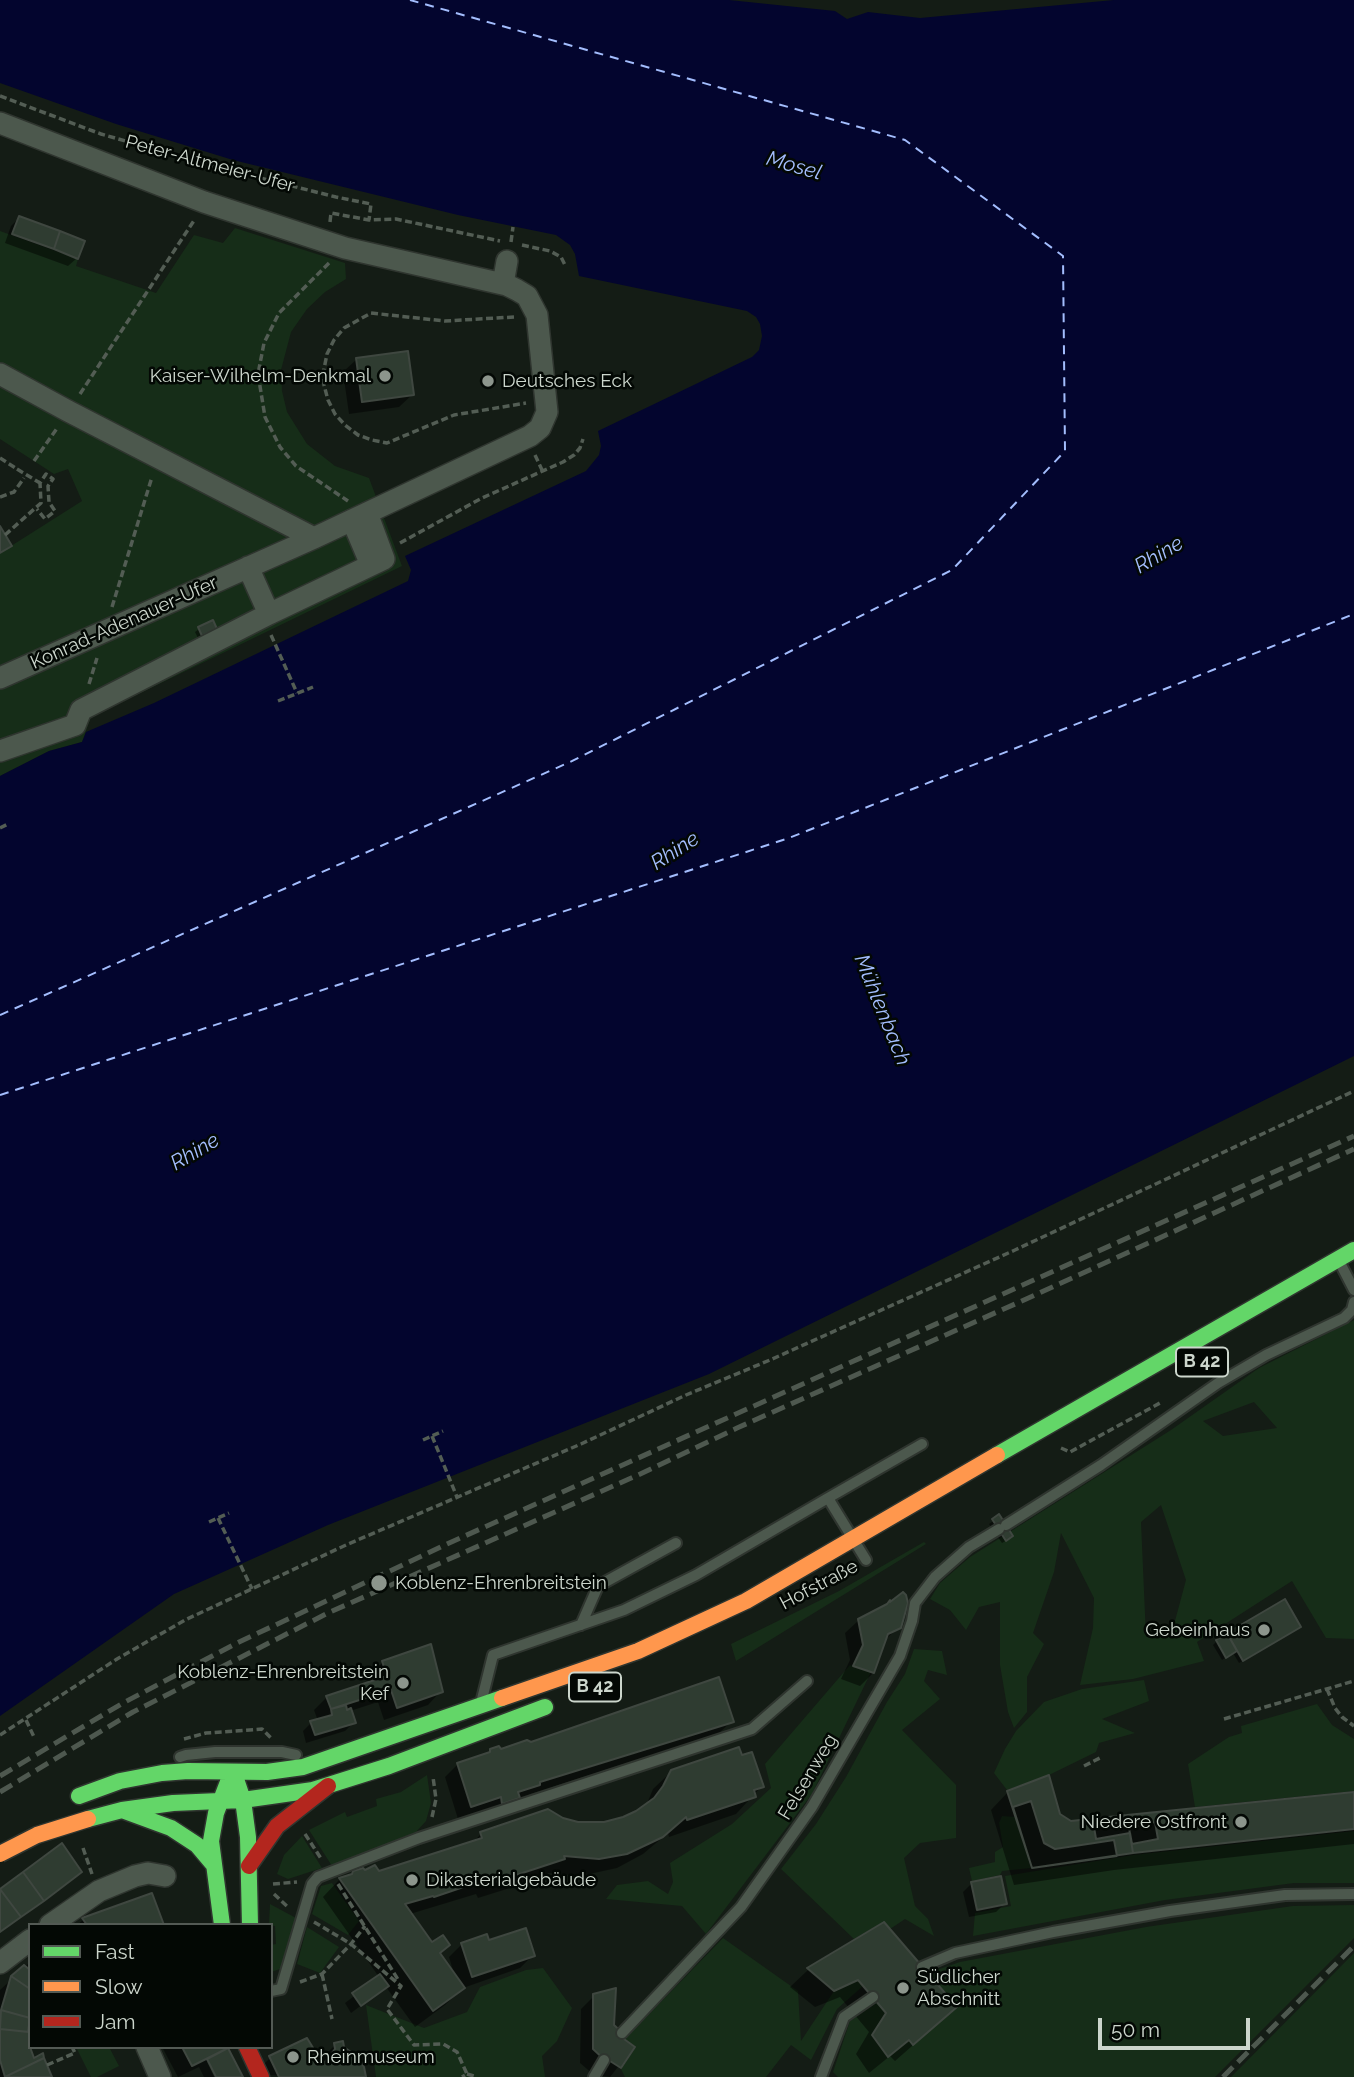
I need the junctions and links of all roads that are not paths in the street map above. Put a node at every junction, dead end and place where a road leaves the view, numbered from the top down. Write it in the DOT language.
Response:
graph roads {
  1 [pos="0,123"];
  2 [pos="507,261"];
  3 [pos="503,285"];
  4 [pos="0,374"];
  5 [pos="360,517"];
  6 [pos="314,538"];
  7 [pos="248,568"];
  8 [pos="266,616"];
  9 [pos="0,678"];
  10 [pos="0,751"];
  11 [pos="1354,1250"];
  12 [pos="1338,1259"];
  13 [pos="1349,1282"];
  14 [pos="1354,1302"];
  15 [pos="922,1444"];
  16 [pos="828,1498"];
  17 [pos="854,1541"];
  18 [pos="676,1543"];
  19 [pos="866,1560"];
  20 [pos="581,1625"];
  21 [pos="807,1681"];
  22 [pos="554,1703"];
  23 [pos="481,1706"];
  24 [pos="318,1763"];
  25 [pos="234,1772"];
  26 [pos="136,1778"];
  27 [pos="328,1786"];
  28 [pos="73,1799"];
  29 [pos="243,1800"];
  30 [pos="219,1801"];
  31 [pos="122,1810"];
  32 [pos="0,1854"];
  33 [pos="213,1864"];
  34 [pos="249,1866"];
  35 [pos="165,1876"];
  36 [pos="1354,1894"];
  37 [pos="53,1923"];
  38 [pos="222,1923"];
  39 [pos="250,1923"];
  40 [pos="28,1942"];
  41 [pos="0,1963"];
  42 [pos="922,1967"];
  43 [pos="276,1990"];
  44 [pos="873,1997"];
  45 [pos="622,2033"];
  46 [pos="148,2049"];
  47 [pos="248,2049"];
  48 [pos="255,2049"];
  49 [pos="604,2060"];
  50 [pos="259,2071"];
  51 [pos="160,2077"];
  52 [pos="594,2077"];
  53 [pos="821,2077"];
  1 -- 3 [label="street, Peter-Altmeier-Ufer"];
  2 -- 3 [label="street"];
  3 -- 5 [label="street, Konrad-Adenauer-Ufer"];
  4 -- 6 [label="street"];
  5 -- 6 [label="street, Konrad-Adenauer-Ufer"];
  5 -- 8 [label="street"];
  6 -- 7 [label="street, Konrad-Adenauer-Ufer"];
  7 -- 8 [label="street"];
  7 -- 9 [label="street, Konrad-Adenauer-Ufer"];
  8 -- 10 [label="street"];
  11 -- 12 [label="main road, B 42"];
  12 -- 13 [label="lane"];
  12 -- 17 [label="main road, Hofstraße / B 42"];
  14 -- 45 [label="lane, Felsenweg"];
  15 -- 16 [label="lane"];
  16 -- 17 [label="lane"];
  16 -- 20 [label="lane"];
  17 -- 19 [label="lane"];
  17 -- 23 [label="main road, Hofstraße / B 42"];
  18 -- 20 [label="lane"];
  20 -- 23 [label="lane"];
  21 -- 43 [label="lane"];
  22 -- 27 [label="main road, B 42"];
  23 -- 24 [label="main road, Hofstraße / B 42"];
  24 -- 25 [label="main road, Hofstraße / B 42"];
  24 -- 26 [label="lane"];
  25 -- 26 [label="main road, B 42"];
  25 -- 29 [label="main road"];
  25 -- 30 [label="main road"];
  26 -- 28 [label="main road, B 42"];
  27 -- 29 [label="main road, B 42"];
  27 -- 34 [label="main road"];
  29 -- 30 [label="main road, B 42"];
  29 -- 34 [label="main road"];
  30 -- 31 [label="main road, B 42"];
  30 -- 33 [label="main road"];
  31 -- 32 [label="main road, B 42, bridge"];
  31 -- 33 [label="main road"];
  33 -- 38 [label="main road"];
  34 -- 39 [label="main road"];
  35 -- 37 [label="street"];
  36 -- 42 [label="lane"];
  40 -- 41 [label="street"];
  44 -- 53 [label="lane"];
  46 -- 51 [label="street"];
  47 -- 50 [label="main road"];
  48 -- 50 [label="main road"];
  49 -- 52 [label="lane"];
}
